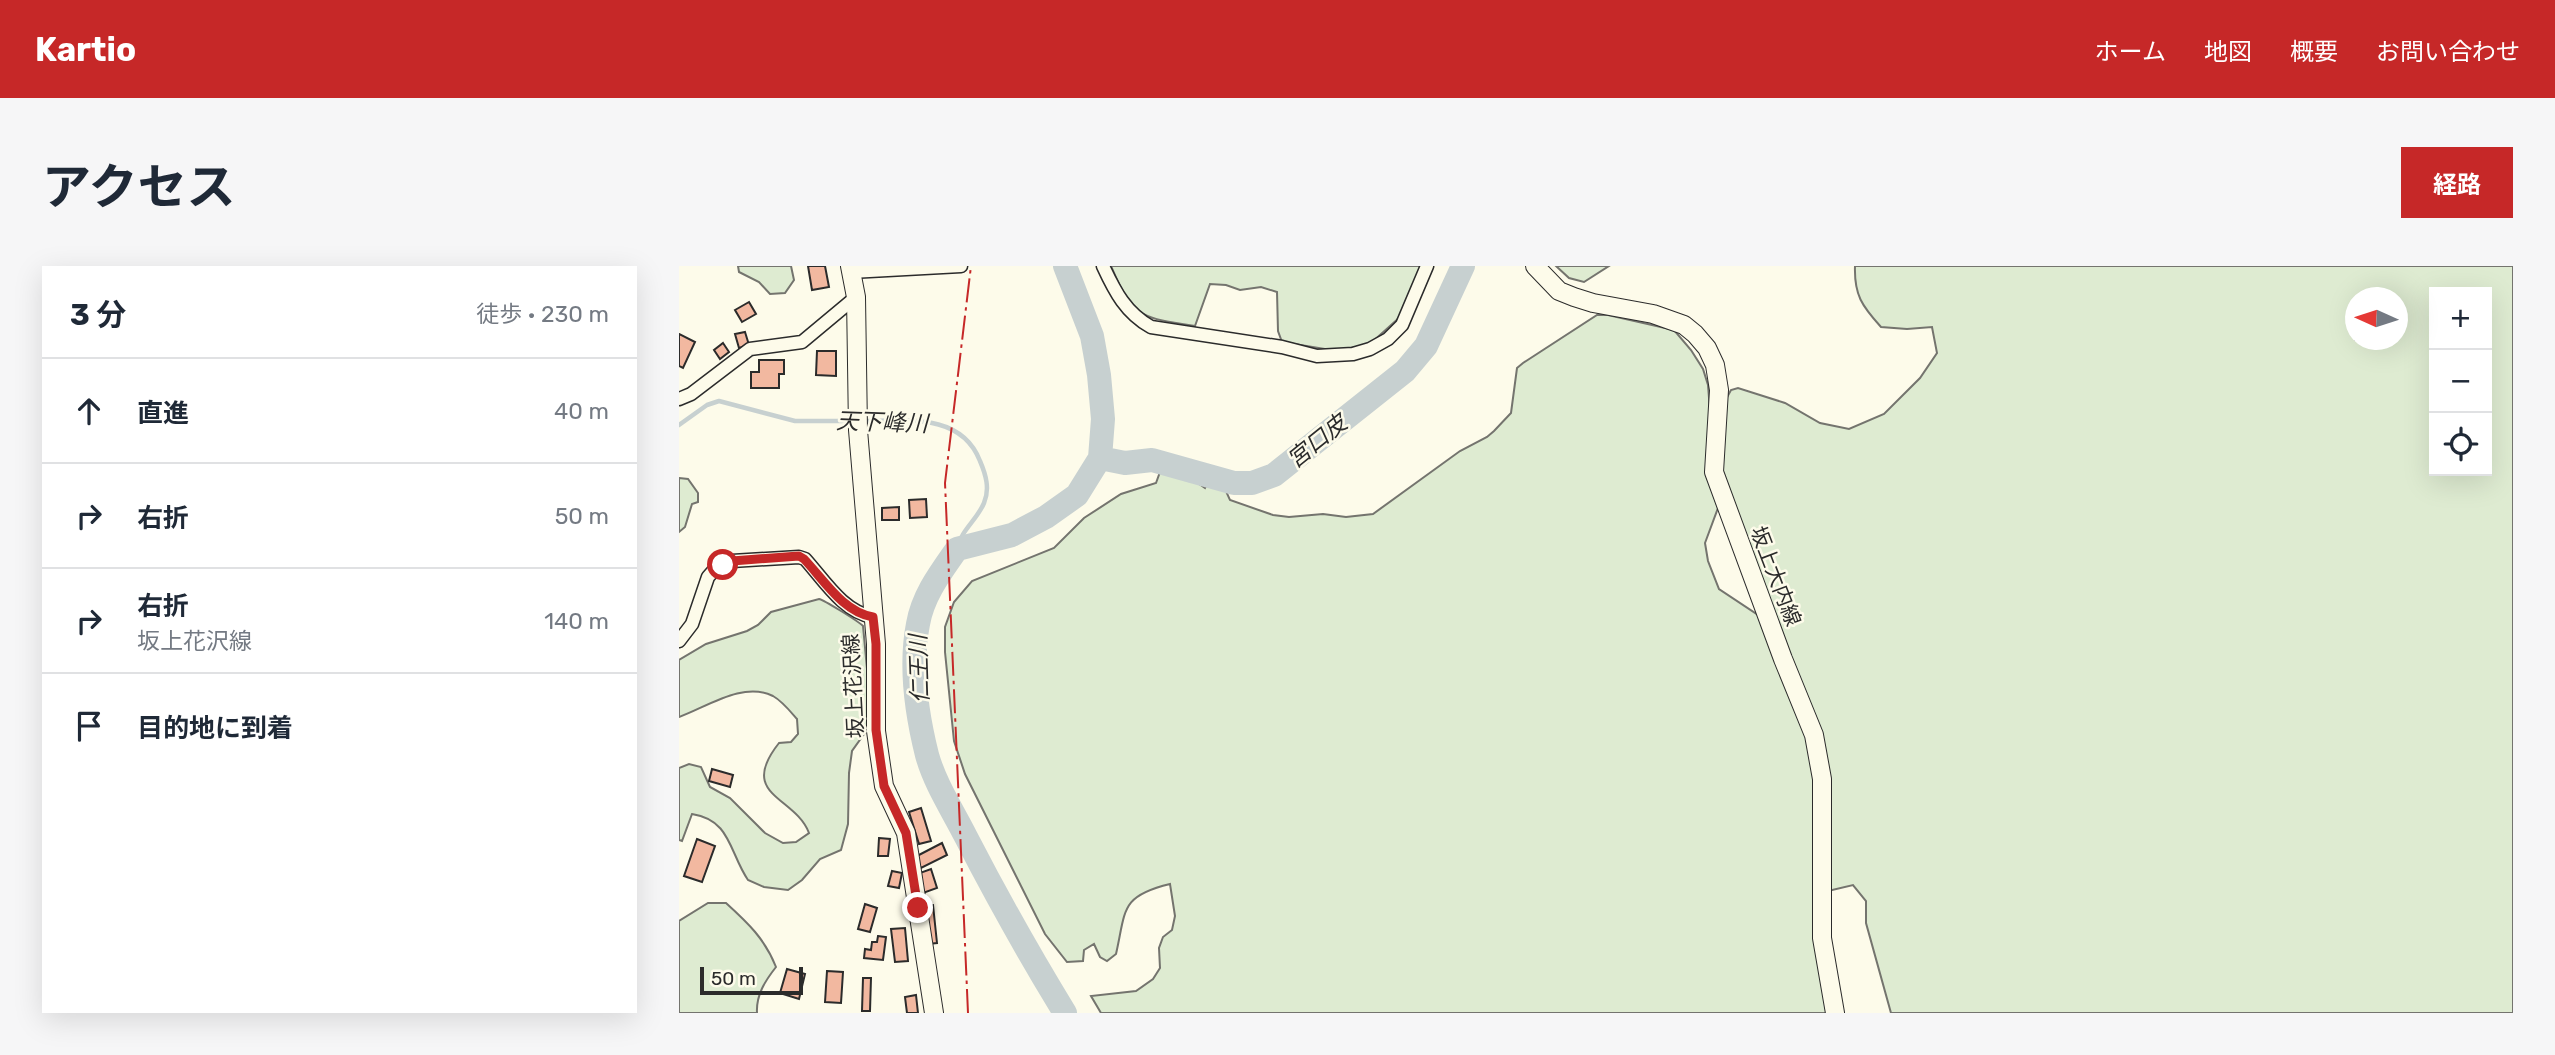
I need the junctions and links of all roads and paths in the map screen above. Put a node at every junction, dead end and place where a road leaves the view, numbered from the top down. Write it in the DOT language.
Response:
graph roads {
  1 [pos="961,266"];
  2 [pos="1103,266"];
  3 [pos="1427,266"];
  4 [pos="1535,266"];
  5 [pos="851,269"];
  6 [pos="856,297"];
  7 [pos="679,399"];
  8 [pos="873,617"];
  9 [pos="679,641"];
  10 [pos="934,1013"];
  11 [pos="1835,1013"];
  1 -- 5 [label="street"];
  2 -- 3 [label="street"];
  4 -- 11 [label="main road, 坂上大内線"];
  5 -- 6 [label="main road, 坂上花沢線"];
  6 -- 7 [label="street"];
  6 -- 8 [label="main road, 坂上花沢線"];
  8 -- 9 [label="street"];
  8 -- 10 [label="main road, 坂上花沢線"];
}
